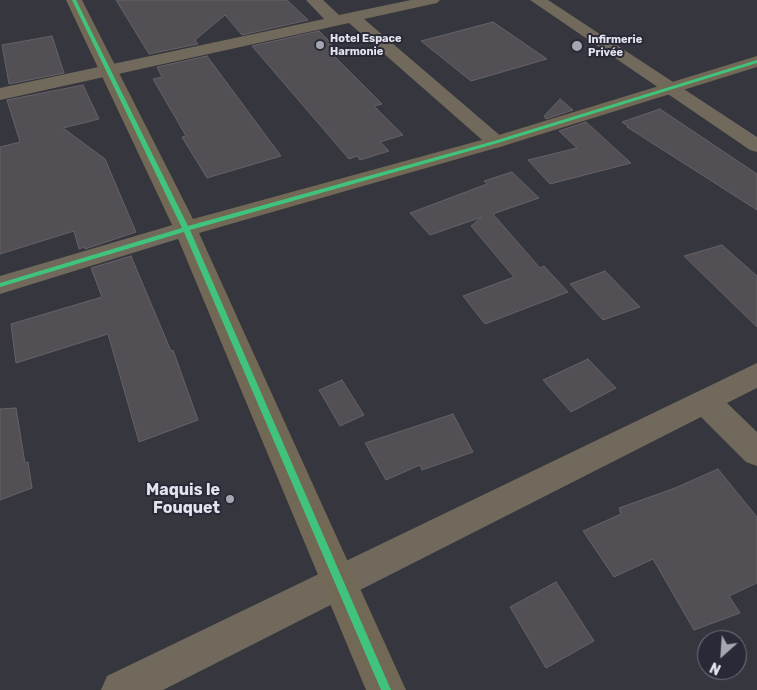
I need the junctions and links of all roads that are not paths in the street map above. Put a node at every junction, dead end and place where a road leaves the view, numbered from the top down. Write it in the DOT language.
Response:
graph roads {
  1 [pos="74,0"];
  2 [pos="314,0"];
  3 [pos="432,0"];
  4 [pos="538,0"];
  5 [pos="345,20"];
  6 [pos="757,61"];
  7 [pos="107,71"];
  8 [pos="668,88"];
  9 [pos="0,94"];
  10 [pos="496,142"];
  11 [pos="757,146"];
  12 [pos="186,229"];
  13 [pos="0,285"];
  14 [pos="757,375"];
  15 [pos="704,401"];
  16 [pos="757,452"];
  17 [pos="340,582"];
  18 [pos="121,690"];
  19 [pos="386,690"];
  1 -- 7 [label="street"];
  2 -- 5 [label="street"];
  3 -- 5 [label="street"];
  4 -- 8 [label="street"];
  5 -- 7 [label="street"];
  5 -- 10 [label="street"];
  6 -- 8 [label="street"];
  7 -- 9 [label="street"];
  7 -- 12 [label="street"];
  8 -- 10 [label="street"];
  8 -- 11 [label="street"];
  10 -- 12 [label="street"];
  12 -- 13 [label="street"];
  12 -- 17 [label="street"];
  14 -- 15 [label="street"];
  15 -- 16 [label="street"];
  15 -- 17 [label="street"];
  17 -- 18 [label="street"];
  17 -- 19 [label="street"];
}
